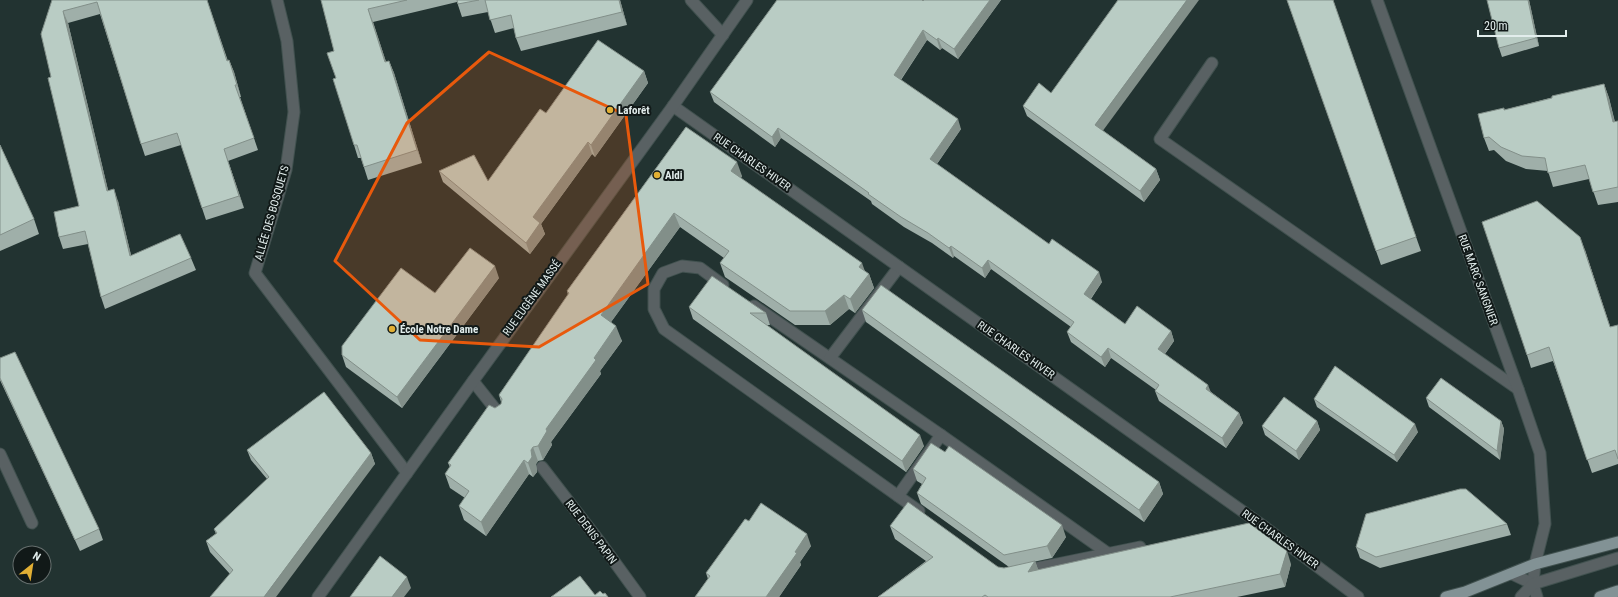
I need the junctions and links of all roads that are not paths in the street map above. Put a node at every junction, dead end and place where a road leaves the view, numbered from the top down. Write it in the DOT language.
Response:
graph roads {
  1 [pos="278,0"];
  2 [pos="691,0"];
  3 [pos="747,0"];
  4 [pos="1377,0"];
  5 [pos="723,35"];
  6 [pos="1212,63"];
  7 [pos="673,106"];
  8 [pos="900,267"];
  9 [pos="732,291"];
  10 [pos="745,300"];
  11 [pos="830,358"];
  12 [pos="472,380"];
  13 [pos="1518,390"];
  14 [pos="500,415"];
  15 [pos="941,435"];
  16 [pos="0,454"];
  17 [pos="542,468"];
  18 [pos="407,473"];
  19 [pos="898,496"];
  20 [pos="930,519"];
  21 [pos="32,523"];
  22 [pos="1259,523"];
  23 [pos="1244,526"];
  24 [pos="1618,542"];
  25 [pos="1154,544"];
  26 [pos="1109,554"];
  27 [pos="1618,558"];
  28 [pos="1535,564"];
  29 [pos="1014,573"];
  30 [pos="1512,574"];
  31 [pos="1533,584"];
  32 [pos="1618,591"];
  33 [pos="318,597"];
  34 [pos="640,597"];
  35 [pos="1358,597"];
  36 [pos="1446,597"];
  37 [pos="1521,597"];
  38 [pos="1537,597"];
  39 [pos="1600,597"];
  1 -- 18 [label="street, ALLÉE DES BOSQUETS"];
  2 -- 5 [label="street"];
  3 -- 5 [label="street, RUE EUGÈNE MASSÉ"];
  4 -- 13 [label="street, RUE MARC SANGNIER"];
  5 -- 7 [label="street, RUE EUGÈNE MASSÉ"];
  6 -- 13 [label="street"];
  7 -- 8 [label="street, RUE CHARLES HIVER"];
  7 -- 12 [label="street, RUE EUGÈNE MASSÉ"];
  8 -- 11 [label="street"];
  8 -- 22 [label="street, RUE CHARLES HIVER"];
  9 -- 19 [label="street"];
  10 -- 11 [label="street"];
  11 -- 15 [label="street"];
  12 -- 14 [label="street"];
  12 -- 18 [label="street, RUE EUGÈNE MASSÉ"];
  13 -- 28 [label="street, RUE MARC SANGNIER"];
  15 -- 19 [label="street"];
  15 -- 26 [label="street"];
  16 -- 21 [label="street"];
  17 -- 34 [label="street, RUE DENIS PAPIN"];
  18 -- 33 [label="street, RUE EUGÈNE MASSÉ"];
  19 -- 20 [label="street"];
  22 -- 23 [label="street"];
  22 -- 35 [label="street, RUE CHARLES HIVER"];
  24 -- 28 [label="main road"];
  25 -- 26 [label="street"];
  26 -- 29 [label="street"];
  27 -- 31 [label="street"];
  28 -- 30 [label="main road"];
  28 -- 31 [label="street, RUE MARC SANGNIER"];
  30 -- 31 [label="street"];
  30 -- 36 [label="main road"];
  31 -- 37 [label="street"];
  31 -- 38 [label="street"];
  32 -- 39 [label="main road"];
}
